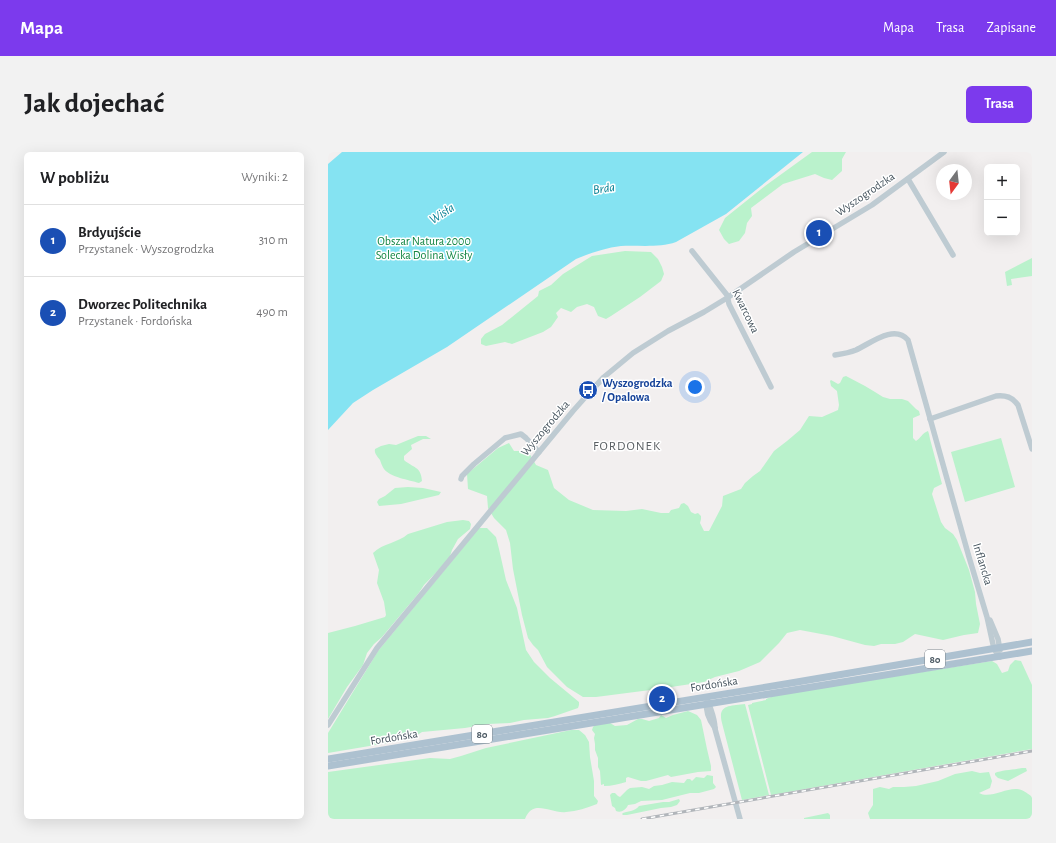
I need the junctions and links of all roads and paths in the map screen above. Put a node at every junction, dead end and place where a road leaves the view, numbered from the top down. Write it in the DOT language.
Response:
graph roads {
  1 [pos="944,152"];
  2 [pos="908,178"];
  3 [pos="692,250"];
  4 [pos="953,255"];
  5 [pos="728,298"];
  6 [pos="835,355"];
  7 [pos="772,386"];
  8 [pos="930,419"];
  9 [pos="1032,449"];
  10 [pos="539,452"];
  11 [pos="461,479"];
  12 [pos="987,617"];
  13 [pos="998,639"];
  14 [pos="1032,642"];
  15 [pos="1011,646"];
  16 [pos="997,648"];
  17 [pos="1032,651"];
  18 [pos="1000,657"];
  19 [pos="707,696"];
  20 [pos="723,702"];
  21 [pos="708,705"];
  22 [pos="713,714"];
  23 [pos="328,725"];
  24 [pos="715,729"];
  25 [pos="328,759"];
  26 [pos="328,766"];
  27 [pos="740,819"];
  1 -- 2 [label="street, Wyszogrodzka"];
  2 -- 4 [label="street"];
  2 -- 5 [label="street, Wyszogrodzka"];
  3 -- 5 [label="street, Kwarcowa"];
  5 -- 7 [label="street, Kwarcowa"];
  5 -- 10 [label="street, Wyszogrodzka"];
  6 -- 8 [label="street, Inflancka"];
  8 -- 9 [label="street"];
  8 -- 12 [label="street, Inflancka"];
  10 -- 11 [label="street"];
  10 -- 23 [label="street, Wyszogrodzka"];
  12 -- 13 [label="street, Inflancka"];
  12 -- 16 [label="street, Inflancka"];
  13 -- 15 [label="street"];
  13 -- 16 [label="street, Inflancka"];
  14 -- 15 [label="main road, Fordońska / 80"];
  15 -- 16 [label="main road, Fordońska / 80"];
  16 -- 18 [label="street"];
  16 -- 19 [label="main road, Fordońska / 80"];
  17 -- 18 [label="main road, Fordońska / 80"];
  18 -- 20 [label="main road, Fordońska / 80"];
  19 -- 21 [label="street"];
  19 -- 25 [label="main road, Fordońska / 80"];
  20 -- 21 [label="main road, Fordońska / 80"];
  20 -- 22 [label="street"];
  21 -- 22 [label="street"];
  21 -- 24 [label="street"];
  21 -- 26 [label="main road, Fordońska / 80"];
  22 -- 24 [label="street"];
  24 -- 27 [label="street"];
}
